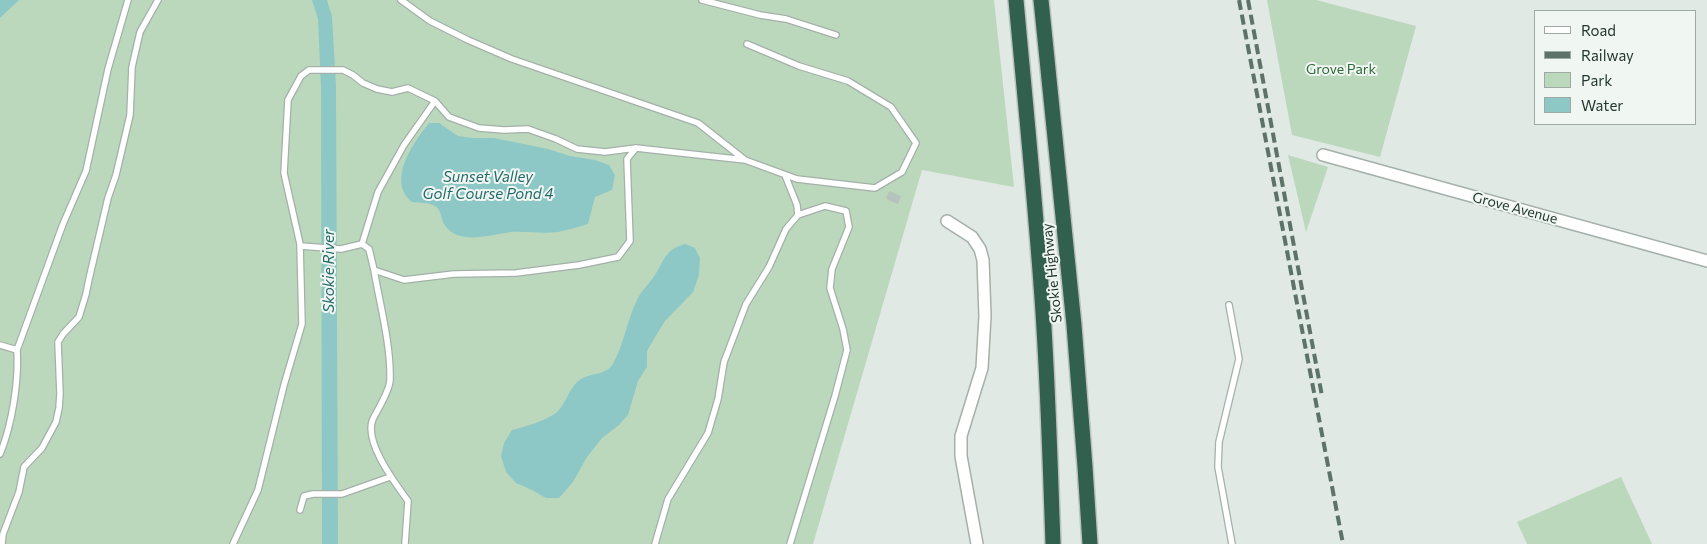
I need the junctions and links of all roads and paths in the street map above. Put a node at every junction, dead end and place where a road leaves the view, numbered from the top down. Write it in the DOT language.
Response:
graph roads {
  1 [pos="128,0"];
  2 [pos="158,0"];
  3 [pos="401,0"];
  4 [pos="702,0"];
  5 [pos="1016,0"];
  6 [pos="1041,0"];
  7 [pos="836,35"];
  8 [pos="747,44"];
  9 [pos="435,101"];
  10 [pos="636,148"];
  11 [pos="1323,155"];
  12 [pos="745,160"];
  13 [pos="785,175"];
  14 [pos="798,215"];
  15 [pos="947,221"];
  16 [pos="362,244"];
  17 [pos="300,246"];
  18 [pos="1707,261"];
  19 [pos="374,270"];
  20 [pos="1229,305"];
  21 [pos="0,345"];
  22 [pos="17,350"];
  23 [pos="0,454"];
  24 [pos="390,477"];
  25 [pos="300,510"];
  26 [pos="2,544"];
  27 [pos="233,544"];
  28 [pos="405,544"];
  29 [pos="655,544"];
  30 [pos="790,544"];
  31 [pos="978,544"];
  32 [pos="1053,544"];
  33 [pos="1090,544"];
  34 [pos="1232,544"];
  1 -- 22 [label="lane"];
  2 -- 26 [label="lane"];
  3 -- 12 [label="lane"];
  4 -- 7 [label="lane"];
  5 -- 32 [label="highway, Skokie Highway"];
  6 -- 33 [label="highway, Skokie Highway"];
  8 -- 13 [label="lane"];
  9 -- 10 [label="lane"];
  9 -- 16 [label="lane"];
  9 -- 17 [label="lane"];
  10 -- 12 [label="lane"];
  10 -- 19 [label="lane"];
  11 -- 18 [label="street, Grove Avenue"];
  12 -- 13 [label="lane"];
  13 -- 14 [label="lane"];
  14 -- 29 [label="lane"];
  14 -- 30 [label="lane"];
  15 -- 31 [label="street"];
  16 -- 17 [label="lane"];
  16 -- 19 [label="lane"];
  17 -- 27 [label="lane"];
  19 -- 24 [label="lane"];
  20 -- 34 [label="lane"];
  21 -- 22 [label="lane"];
  22 -- 23 [label="lane"];
  24 -- 25 [label="lane"];
  24 -- 28 [label="lane"];
}
